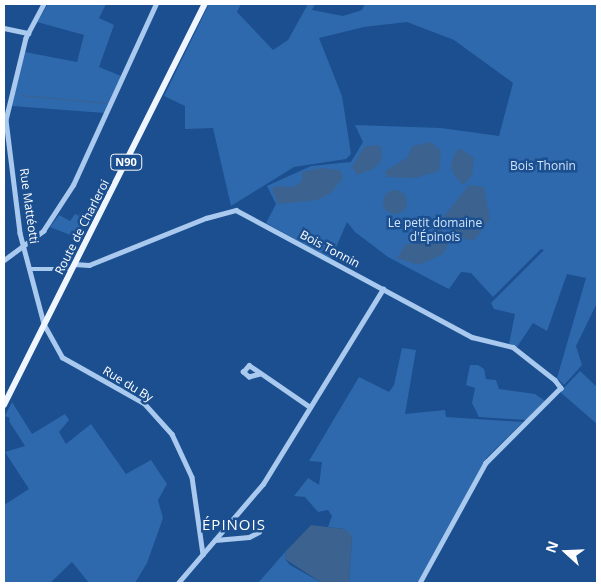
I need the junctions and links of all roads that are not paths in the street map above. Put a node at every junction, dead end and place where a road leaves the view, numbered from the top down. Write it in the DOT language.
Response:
graph roads {
  1 [pos="44,4"];
  2 [pos="156,4"];
  3 [pos="205,4"];
  4 [pos="4,28"];
  5 [pos="28,33"];
  6 [pos="5,120"];
  7 [pos="24,243"];
  8 [pos="4,253"];
  9 [pos="9,256"];
  10 [pos="4,260"];
  11 [pos="73,267"];
  12 [pos="30,269"];
  13 [pos="383,289"];
  14 [pos="44,324"];
  15 [pos="260,374"];
  16 [pos="4,405"];
  17 [pos="310,407"];
  18 [pos="258,532"];
  19 [pos="215,540"];
  20 [pos="203,554"];
  21 [pos="178,583"];
  22 [pos="420,583"];
  1 -- 5 [label="street"];
  2 -- 7 [label="street"];
  3 -- 11 [label="main road, Route de Charleroi / N90"];
  4 -- 5 [label="street"];
  5 -- 6 [label="street"];
  6 -- 7 [label="street, Rue Mattéotti"];
  7 -- 9 [label="street"];
  7 -- 12 [label="street, Rue Mattéotti"];
  8 -- 9 [label="street"];
  9 -- 10 [label="street"];
  11 -- 12 [label="street, Bois Tonnin"];
  11 -- 13 [label="street, Bois Tonnin"];
  11 -- 14 [label="main road, Route de Charleroi / N90"];
  12 -- 14 [label="street, Rue Mattéotti"];
  13 -- 17 [label="street"];
  13 -- 22 [label="street, Bois Tonnin"];
  14 -- 16 [label="main road, Route de Charleroi / N90"];
  14 -- 20 [label="street, Rue du By"];
  15 -- 17 [label="street"];
  17 -- 19 [label="street"];
  18 -- 19 [label="street"];
  19 -- 20 [label="street"];
  20 -- 21 [label="street"];
}
